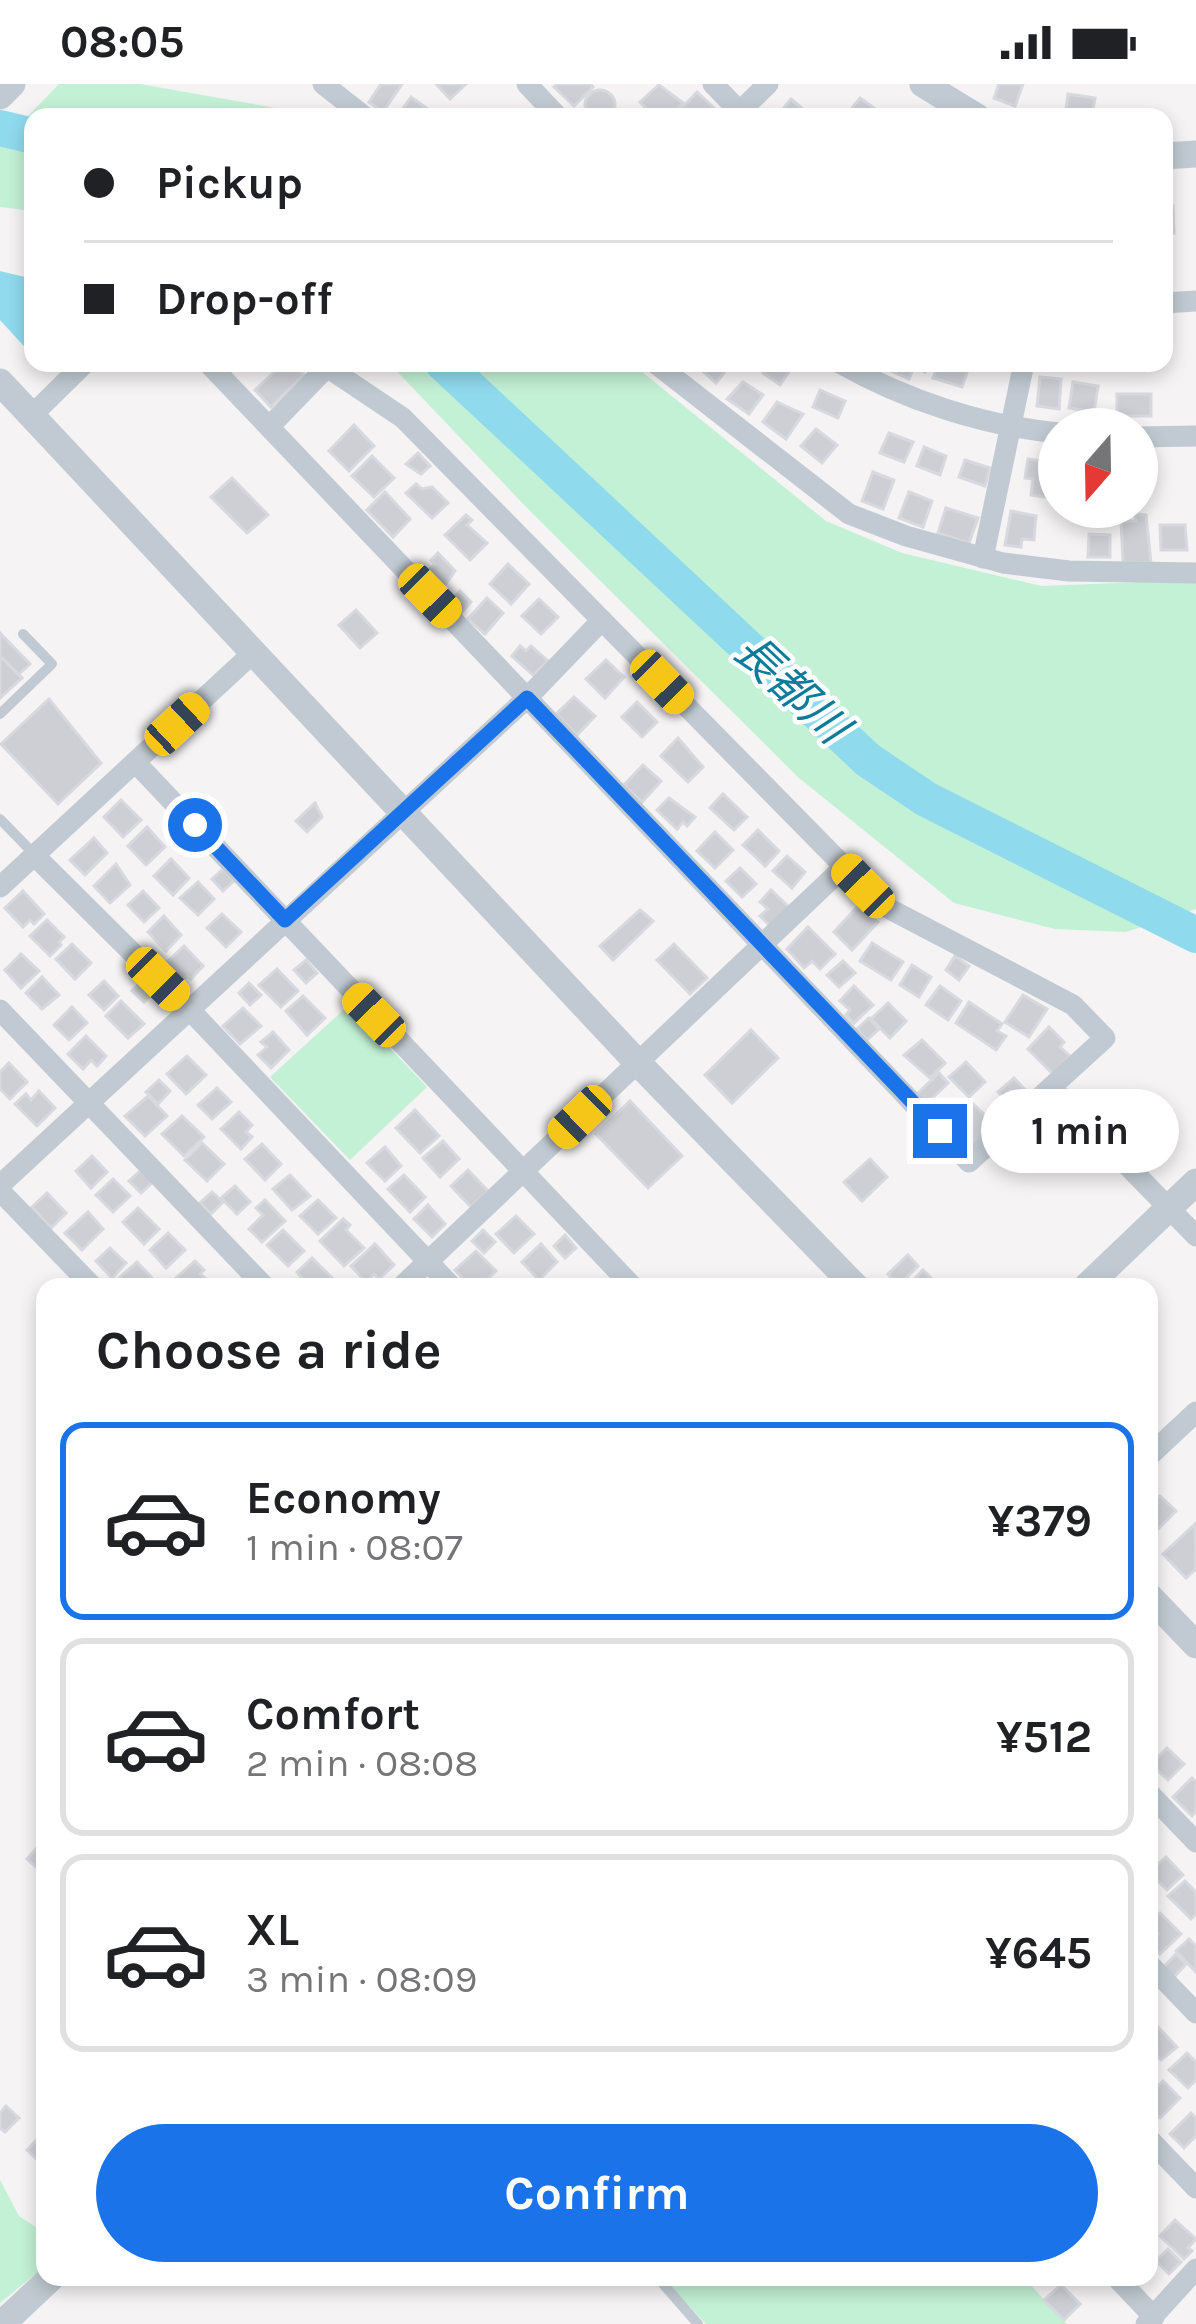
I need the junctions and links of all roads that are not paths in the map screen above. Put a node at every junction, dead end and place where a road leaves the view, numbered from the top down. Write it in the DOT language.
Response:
graph roads {
  1 [pos="12,84"];
  2 [pos="323,84"];
  3 [pos="526,84"];
  4 [pos="713,84"];
  5 [pos="768,84"];
  6 [pos="923,84"];
  7 [pos="0,96"];
  8 [pos="354,108"];
  9 [pos="550,108"];
  10 [pos="734,108"];
  11 [pos="746,108"];
  12 [pos="962,108"];
  13 [pos="76,372"];
  14 [pos="217,372"];
  15 [pos="322,372"];
  16 [pos="334,372"];
  17 [pos="667,372"];
  18 [pos="861,372"];
  19 [pos="1022,372"];
  20 [pos="0,382"];
  21 [pos="31,416"];
  22 [pos="1010,424"];
  23 [pos="269,427"];
  24 [pos="1038,429"];
  25 [pos="1196,436"];
  26 [pos="1158,437"];
  27 [pos="983,558"];
  28 [pos="1196,573"];
  29 [pos="602,620"];
  30 [pos="23,634"];
  31 [pos="253,653"];
  32 [pos="527,698"];
  33 [pos="0,713"];
  34 [pos="135,762"];
  35 [pos="402,812"];
  36 [pos="0,819"];
  37 [pos="35,856"];
  38 [pos="844,867"];
  39 [pos="0,887"];
  40 [pos="285,920"];
  41 [pos="764,946"];
  42 [pos="189,1009"];
  43 [pos="0,1010"];
  44 [pos="637,1062"];
  45 [pos="1051,1087"];
  46 [pos="88,1102"];
  47 [pos="524,1172"];
  48 [pos="1196,1182"];
  49 [pos="0,1188"];
  50 [pos="1169,1208"];
  51 [pos="1196,1236"];
  52 [pos="428,1262"];
  53 [pos="85,1278"];
  54 [pos="256,1278"];
  55 [pos="410,1278"];
  56 [pos="443,1278"];
  57 [pos="624,1278"];
  58 [pos="847,1278"];
  59 [pos="1095,1278"];
  60 [pos="1193,1420"];
  61 [pos="1158,1449"];
  62 [pos="1158,1605"];
  63 [pos="1196,1645"];
  64 [pos="1158,1802"];
  65 [pos="1195,1838"];
  66 [pos="1158,1973"];
  67 [pos="1196,2013"];
  68 [pos="1158,2148"];
  69 [pos="1196,2188"];
  70 [pos="1196,2269"];
  71 [pos="42,2286"];
  72 [pos="666,2286"];
  73 [pos="1123,2286"];
  74 [pos="1150,2320"];
  75 [pos="2,2324"];
  76 [pos="698,2324"];
  1 -- 7 [label="street"];
  2 -- 8 [label="street"];
  3 -- 9 [label="street"];
  4 -- 10 [label="street"];
  5 -- 11 [label="street"];
  6 -- 12 [label="street"];
  13 -- 21 [label="street"];
  14 -- 23 [label="street"];
  15 -- 23 [label="street"];
  16 -- 29 [label="street"];
  17 -- 27 [label="street"];
  18 -- 22 [label="street"];
  19 -- 22 [label="street"];
  20 -- 21 [label="street"];
  21 -- 31 [label="street"];
  22 -- 24 [label="street"];
  22 -- 27 [label="street"];
  23 -- 32 [label="street"];
  25 -- 26 [label="street"];
  27 -- 28 [label="street"];
  29 -- 32 [label="street"];
  29 -- 38 [label="street"];
  30 -- 33 [label="lane"];
  31 -- 34 [label="street"];
  31 -- 35 [label="street"];
  32 -- 35 [label="street"];
  32 -- 41 [label="street"];
  34 -- 37 [label="street"];
  34 -- 40 [label="street"];
  35 -- 40 [label="street"];
  35 -- 44 [label="street"];
  36 -- 37 [label="lane"];
  37 -- 39 [label="street"];
  37 -- 42 [label="street"];
  38 -- 41 [label="street"];
  38 -- 45 [label="street"];
  40 -- 42 [label="street"];
  40 -- 47 [label="street"];
  41 -- 44 [label="street"];
  41 -- 45 [label="street"];
  42 -- 46 [label="street"];
  42 -- 52 [label="street"];
  43 -- 46 [label="street"];
  44 -- 47 [label="street"];
  44 -- 58 [label="street"];
  45 -- 50 [label="street"];
  46 -- 49 [label="street"];
  46 -- 54 [label="street"];
  47 -- 52 [label="street"];
  47 -- 57 [label="street"];
  48 -- 50 [label="street"];
  49 -- 53 [label="street"];
  50 -- 51 [label="street"];
  50 -- 59 [label="street"];
  52 -- 55 [label="street"];
  52 -- 56 [label="street"];
  60 -- 61 [label="street"];
  62 -- 63 [label="street"];
  64 -- 65 [label="street"];
  66 -- 67 [label="street"];
  68 -- 69 [label="street"];
  70 -- 74 [label="street"];
  71 -- 75 [label="street"];
  72 -- 76 [label="lane"];
  73 -- 74 [label="street"];
}
